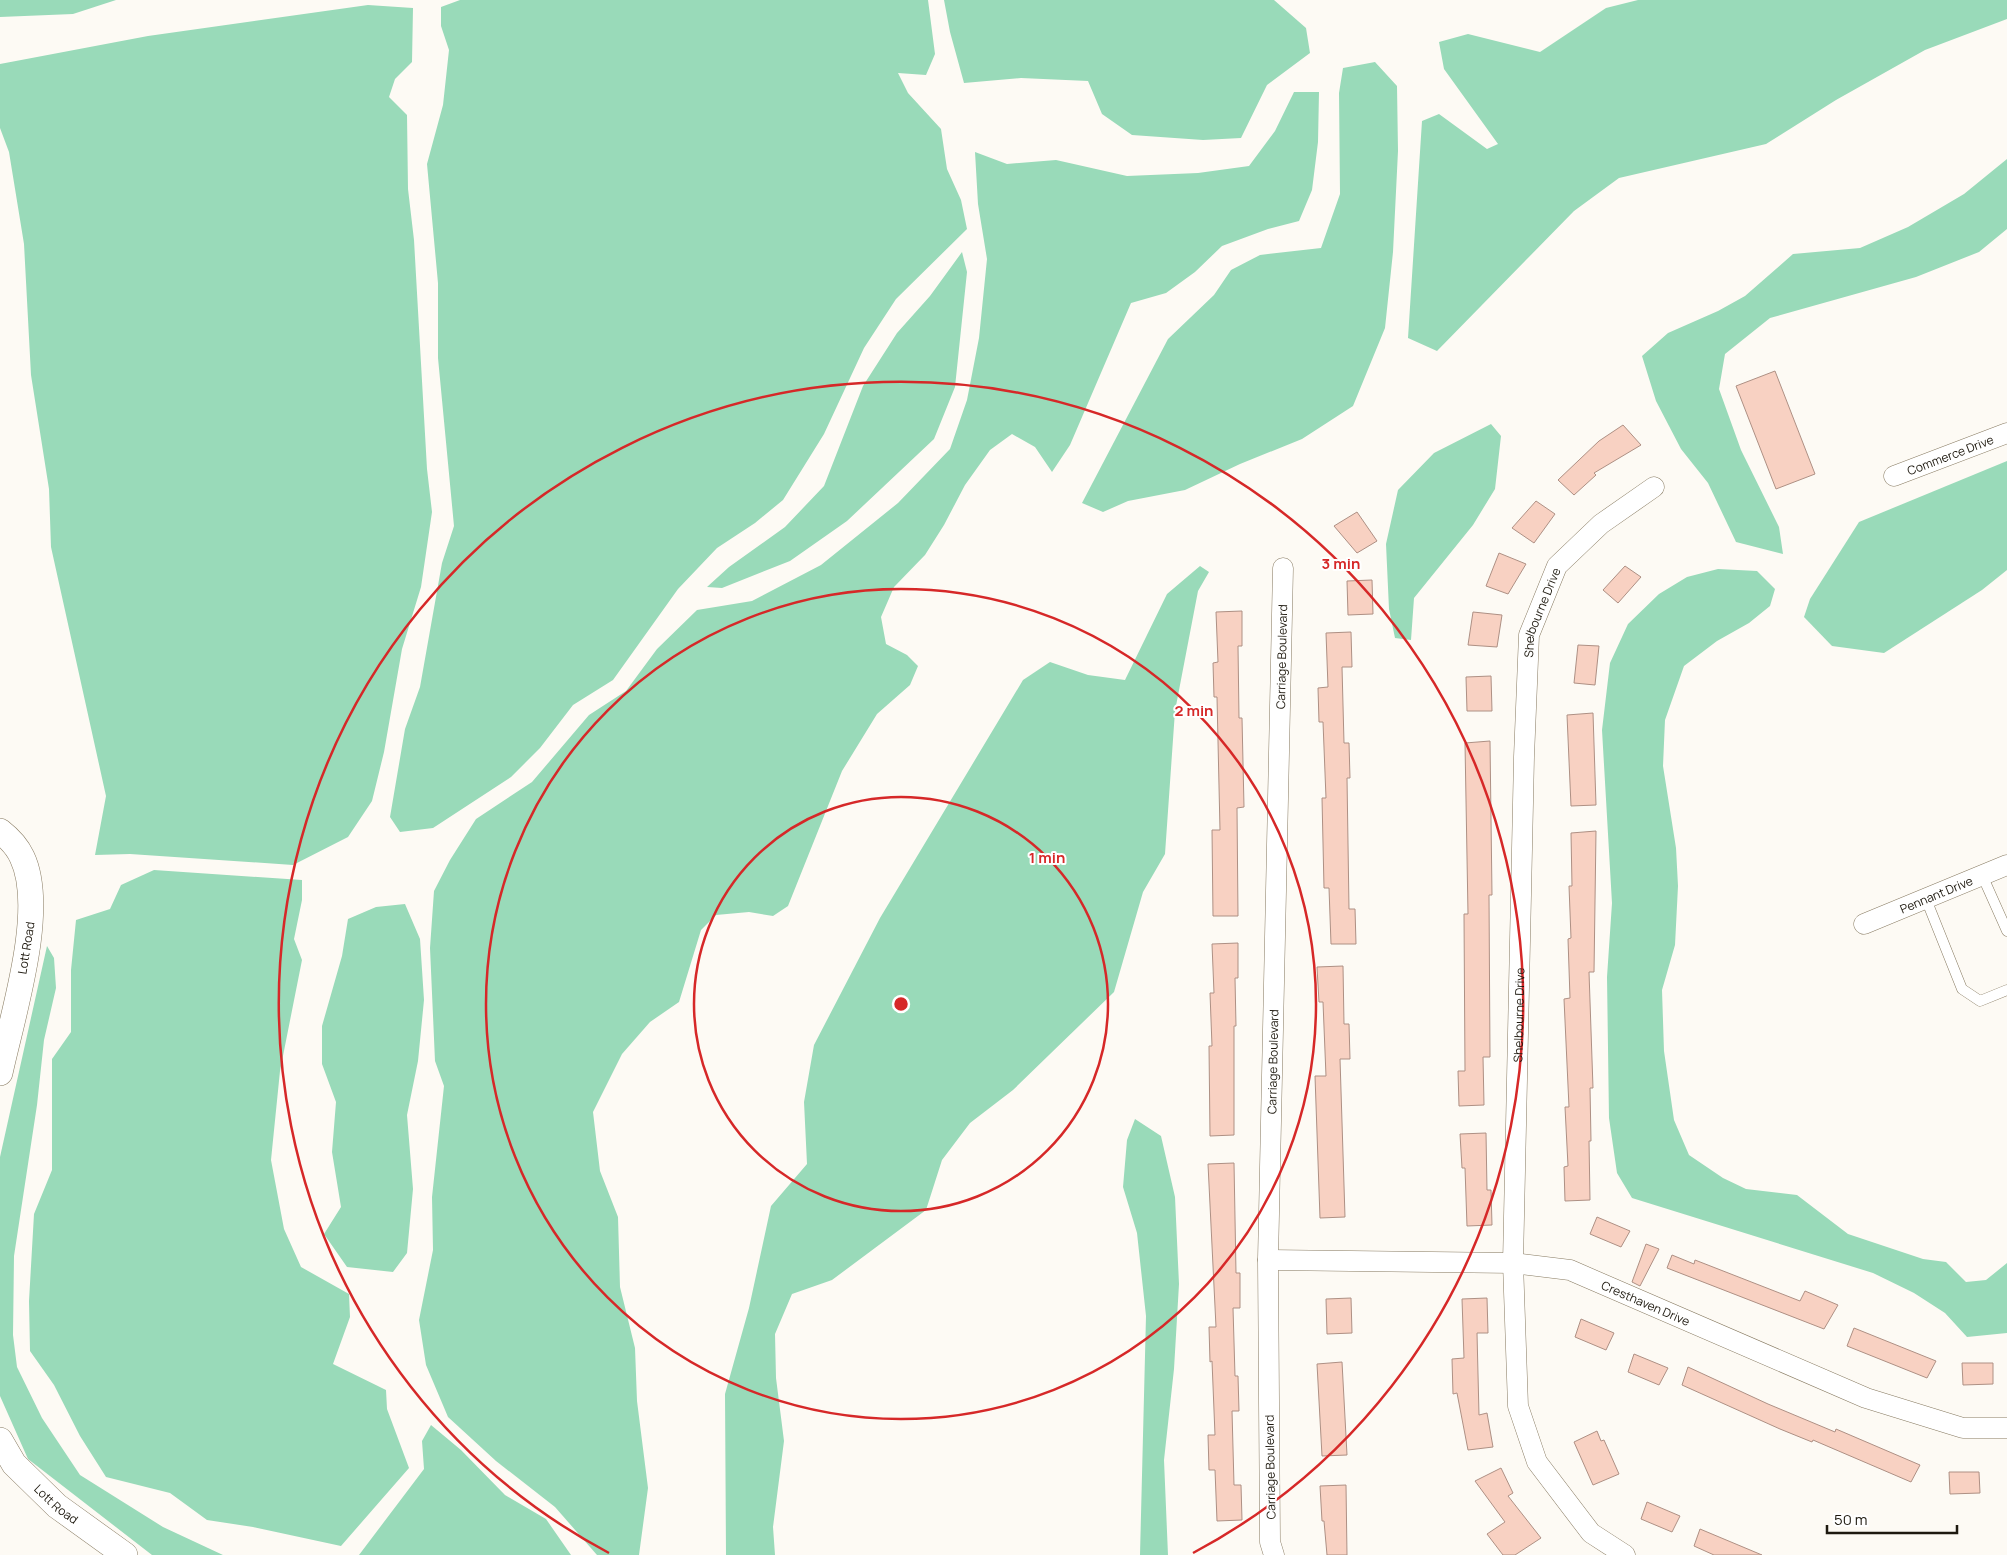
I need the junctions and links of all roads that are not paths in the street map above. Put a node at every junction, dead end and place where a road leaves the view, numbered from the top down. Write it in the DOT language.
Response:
graph roads {
  1 [pos="2007,433"];
  2 [pos="1894,476"];
  3 [pos="1654,487"];
  4 [pos="1284,568"];
  5 [pos="0,831"];
  6 [pos="2007,865"];
  7 [pos="1982,875"];
  8 [pos="1926,899"];
  9 [pos="1864,924"];
  10 [pos="2007,930"];
  11 [pos="2007,990"];
  12 [pos="0,1073"];
  13 [pos="1268,1260"];
  14 [pos="1513,1263"];
  15 [pos="2007,1428"];
  16 [pos="0,1440"];
  17 [pos="125,1555"];
  18 [pos="1274,1555"];
  19 [pos="1625,1555"];
  1 -- 2 [label="street, Commerce Drive"];
  3 -- 14 [label="street, Shelbourne Drive"];
  4 -- 13 [label="street, Carriage Boulevard"];
  5 -- 12 [label="street, Lott Road"];
  6 -- 7 [label="street, Pennant Drive"];
  7 -- 8 [label="street, Pennant Drive"];
  7 -- 10 [label="lane"];
  8 -- 9 [label="street, Pennant Drive"];
  8 -- 11 [label="lane"];
  13 -- 14 [label="street, Cresthaven Drive"];
  13 -- 18 [label="street, Carriage Boulevard"];
  14 -- 15 [label="street, Cresthaven Drive"];
  14 -- 19 [label="street, Shelbourne Drive"];
  16 -- 17 [label="street, Lott Road"];
}
